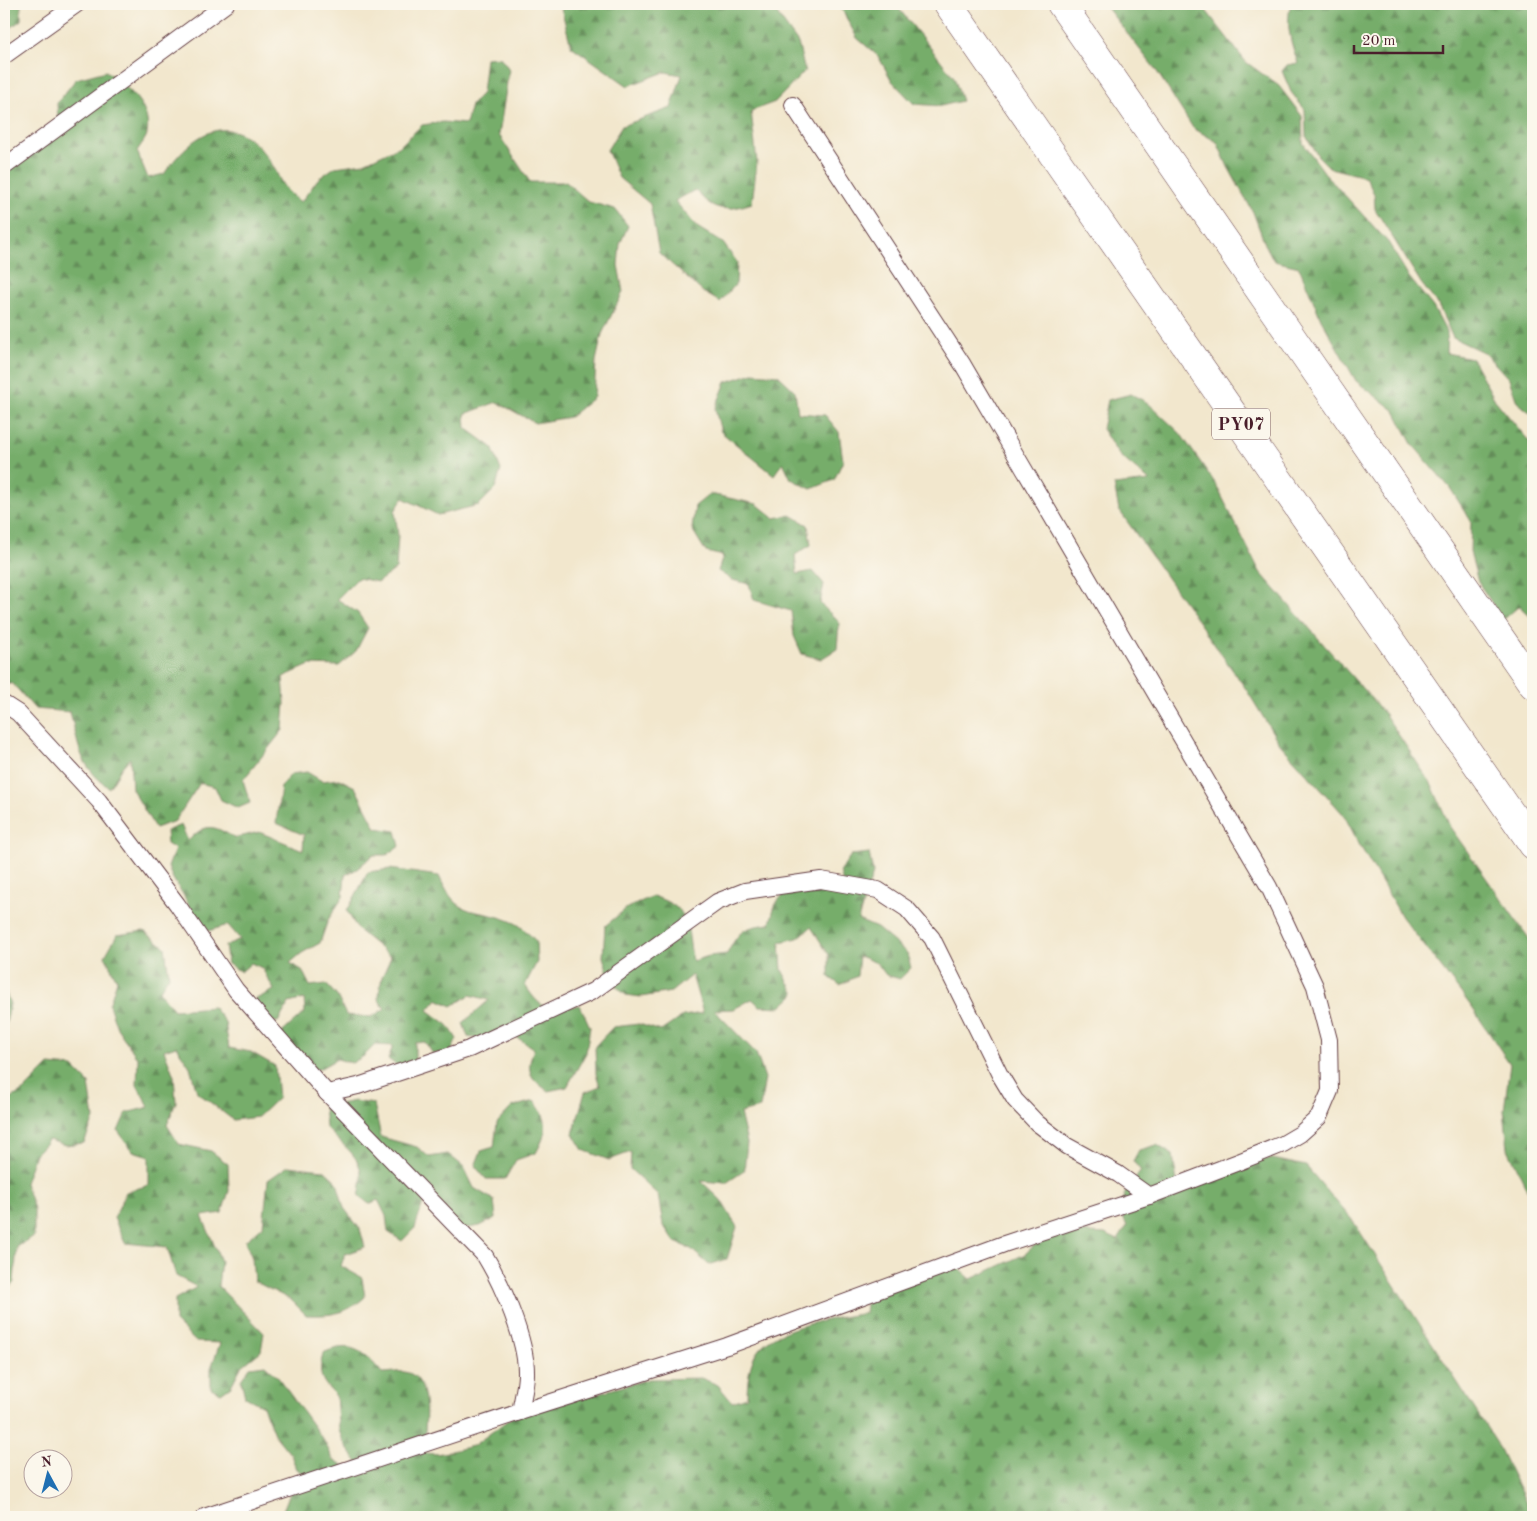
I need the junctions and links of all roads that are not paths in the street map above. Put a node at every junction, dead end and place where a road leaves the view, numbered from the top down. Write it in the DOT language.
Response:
graph roads {
  1 [pos="77,4"];
  2 [pos="226,4"];
  3 [pos="948,4"];
  4 [pos="1061,4"];
  5 [pos="4,56"];
  6 [pos="793,105"];
  7 [pos="4,167"];
  8 [pos="1533,684"];
  9 [pos="4,704"];
  10 [pos="1533,845"];
  11 [pos="327,1093"];
  12 [pos="1149,1196"];
  13 [pos="520,1412"];
  14 [pos="204,1517"];
  1 -- 5 [label="lane"];
  2 -- 7 [label="lane"];
  3 -- 10 [label="highway, PY07"];
  4 -- 8 [label="highway"];
  6 -- 12 [label="lane"];
  9 -- 11 [label="lane"];
  11 -- 12 [label="lane"];
  11 -- 13 [label="lane"];
  12 -- 13 [label="lane"];
  13 -- 14 [label="lane"];
}
